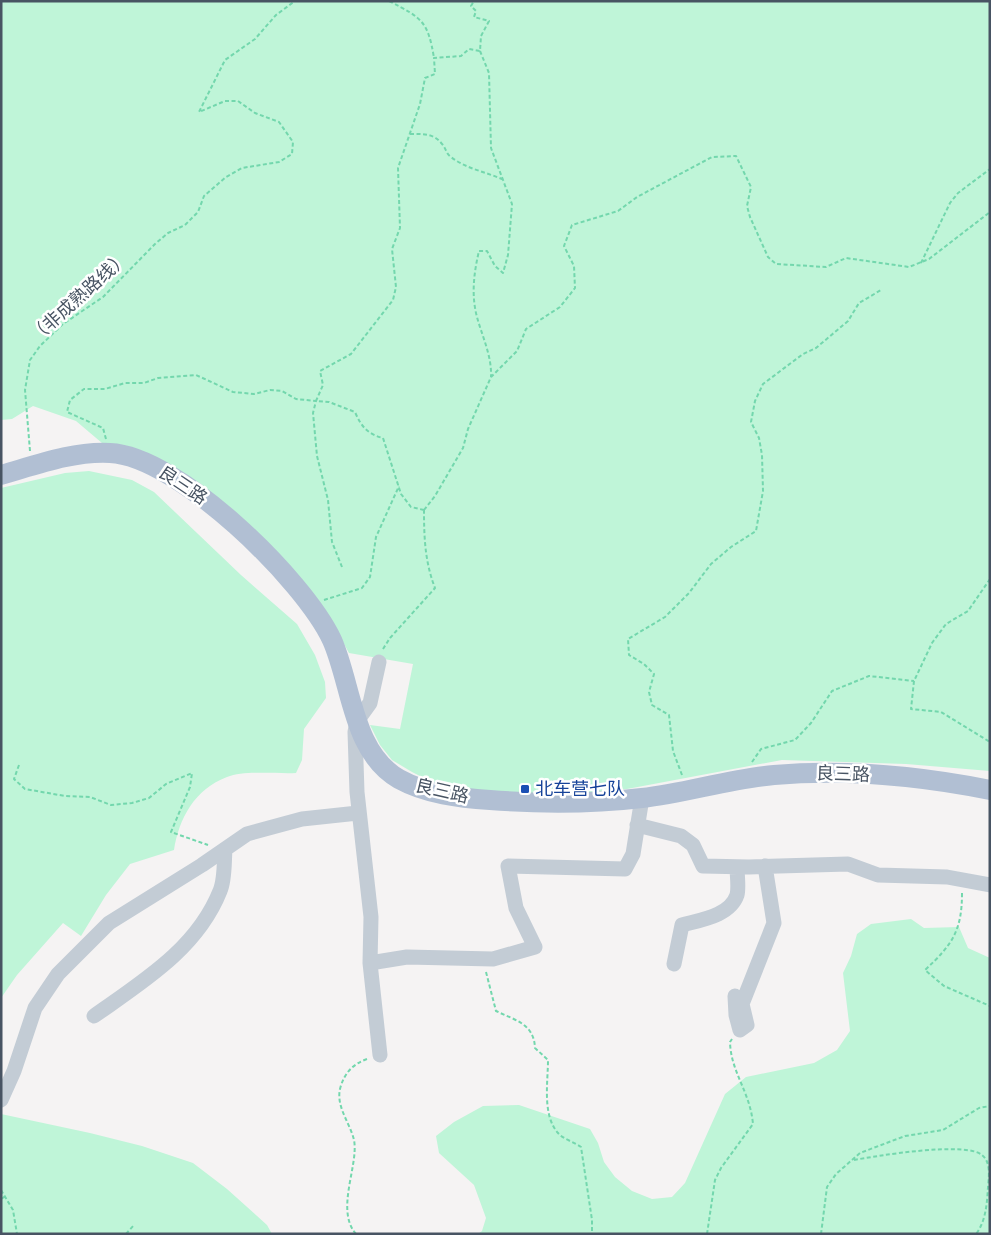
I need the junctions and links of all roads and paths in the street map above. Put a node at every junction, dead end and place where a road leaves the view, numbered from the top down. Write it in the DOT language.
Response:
graph roads {
  1 [pos="295,1"];
  2 [pos="389,1"];
  3 [pos="474,1"];
  4 [pos="480,51"];
  5 [pos="434,58"];
  6 [pos="410,134"];
  7 [pos="990,169"];
  8 [pos="504,180"];
  9 [pos="990,212"];
  10 [pos="921,262"];
  11 [pos="882,290"];
  12 [pos="491,377"];
  13 [pos="316,401"];
  14 [pos="110,453"];
  15 [pos="30,467"];
  16 [pos="1,475"];
  17 [pos="399,486"];
  18 [pos="424,510"];
  19 [pos="342,567"];
  20 [pos="990,579"];
  21 [pos="309,603"];
  22 [pos="379,662"];
  23 [pos="914,682"];
  24 [pos="357,721"];
  25 [pos="990,742"];
  26 [pos="18,765"];
  27 [pos="737,780"];
  28 [pos="686,790"];
  29 [pos="990,790"];
  30 [pos="642,798"];
  31 [pos="358,813"];
  32 [pos="637,825"];
  33 [pos="225,849"];
  34 [pos="765,866"];
  35 [pos="737,867"];
  36 [pos="962,880"];
  37 [pos="990,884"];
  38 [pos="485,959"];
  39 [pos="370,963"];
  40 [pos="674,964"];
  41 [pos="735,996"];
  42 [pos="990,1006"];
  43 [pos="94,1016"];
  44 [pos="740,1030"];
  45 [pos="380,1054"];
  46 [pos="1,1100"];
  47 [pos="990,1106"];
  48 [pos="851,1161"];
  49 [pos="989,1171"];
  50 [pos="1,1190"];
  51 [pos="6,1196"];
  52 [pos="1,1199"];
  53 [pos="134,1225"];
  54 [pos="355,1233"];
  55 [pos="18,1234"];
  56 [pos="126,1234"];
  57 [pos="592,1234"];
  58 [pos="707,1234"];
  59 [pos="821,1234"];
  60 [pos="976,1234"];
  1 -- 15 [label="path, （非成熟路线）"];
  2 -- 5 [label="path"];
  3 -- 4 [label="path"];
  4 -- 5 [label="path"];
  4 -- 8 [label="path"];
  5 -- 6 [label="path"];
  6 -- 8 [label="path"];
  6 -- 13 [label="path"];
  7 -- 10 [label="path"];
  8 -- 12 [label="path"];
  9 -- 10 [label="path"];
  10 -- 12 [label="path"];
  11 -- 28 [label="path"];
  12 -- 18 [label="path"];
  13 -- 14 [label="path"];
  13 -- 17 [label="path"];
  13 -- 19 [label="path"];
  14 -- 15 [label="main road, 良三路"];
  14 -- 21 [label="main road, 良三路"];
  15 -- 16 [label="main road, 良三路"];
  17 -- 18 [label="path"];
  17 -- 21 [label="path"];
  18 -- 22 [label="path"];
  20 -- 23 [label="path"];
  21 -- 24 [label="main road, 良三路"];
  22 -- 24 [label="street"];
  23 -- 25 [label="path"];
  23 -- 27 [label="path"];
  24 -- 30 [label="main road, 良三路"];
  24 -- 31 [label="street"];
  26 -- 33 [label="path"];
  27 -- 28 [label="main road, 良三路"];
  27 -- 29 [label="main road, 良三路"];
  28 -- 30 [label="main road, 良三路"];
  30 -- 32 [label="street"];
  31 -- 33 [label="street"];
  31 -- 39 [label="street"];
  32 -- 35 [label="street"];
  32 -- 38 [label="street"];
  33 -- 43 [label="street"];
  33 -- 46 [label="street"];
  34 -- 35 [label="street"];
  34 -- 36 [label="street"];
  34 -- 44 [label="street"];
  35 -- 40 [label="street"];
  36 -- 37 [label="street"];
  36 -- 42 [label="path"];
  38 -- 39 [label="street"];
  38 -- 57 [label="path"];
  39 -- 45 [label="street"];
  41 -- 44 [label="street"];
  44 -- 58 [label="path"];
  45 -- 54 [label="path"];
  47 -- 48 [label="path"];
  48 -- 49 [label="path"];
  48 -- 59 [label="path"];
  49 -- 60 [label="path"];
  50 -- 51 [label="path"];
  51 -- 52 [label="path"];
  51 -- 55 [label="path"];
  53 -- 56 [label="path"];
}
